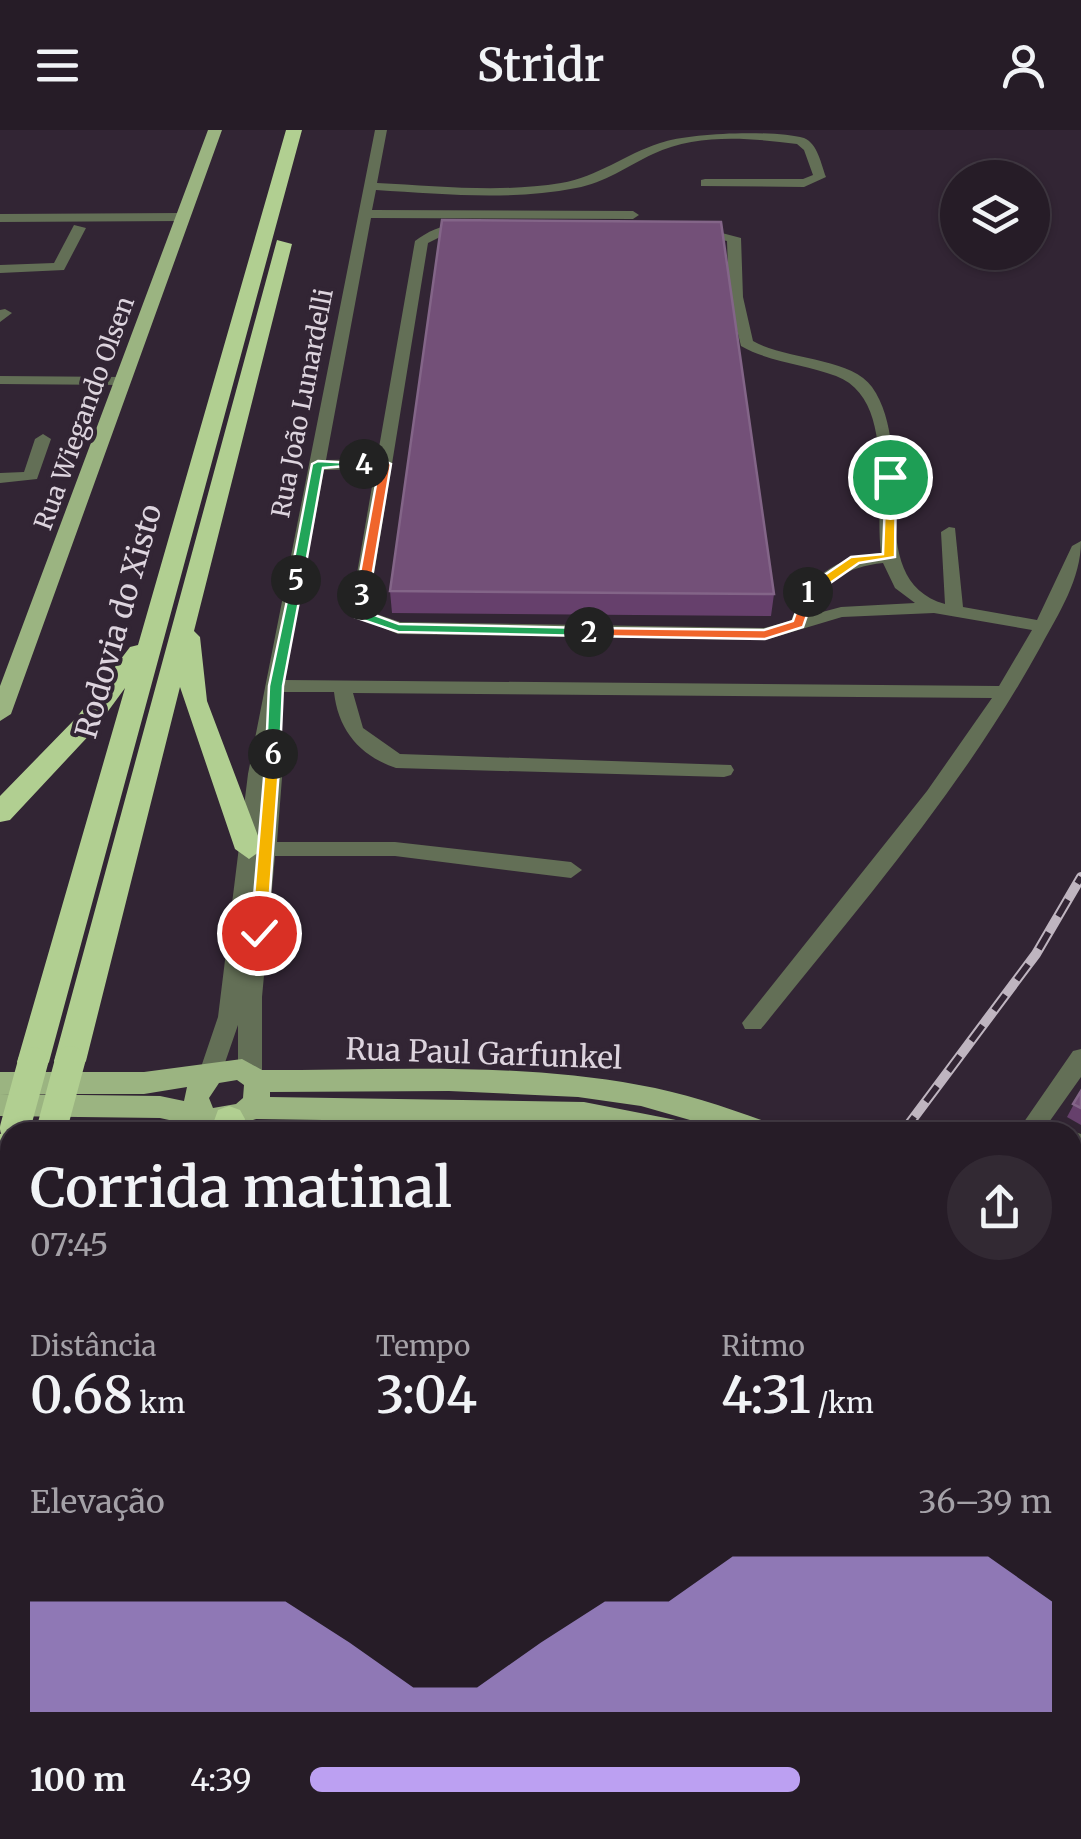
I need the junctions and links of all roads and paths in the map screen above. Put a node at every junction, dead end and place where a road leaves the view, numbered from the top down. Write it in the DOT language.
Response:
graph roads {
  1 [pos="215,130"];
  2 [pos="294,130"];
  3 [pos="313,130"];
  4 [pos="381,130"];
  5 [pos="704,183"];
  6 [pos="370,186"];
  7 [pos="365,214"];
  8 [pos="0,218"];
  9 [pos="181,223"];
  10 [pos="0,227"];
  11 [pos="79,228"];
  12 [pos="673,230"];
  13 [pos="0,269"];
  14 [pos="0,380"];
  15 [pos="122,381"];
  16 [pos="43,439"];
  17 [pos="318,464"];
  18 [pos="385,464"];
  19 [pos="0,478"];
  20 [pos="949,532"];
  21 [pos="1081,546"];
  22 [pos="889,557"];
  23 [pos="934,608"];
  24 [pos="954,611"];
  25 [pos="186,617"];
  26 [pos="157,619"];
  27 [pos="798,624"];
  28 [pos="1042,626"];
  29 [pos="276,686"];
  30 [pos="343,686"];
  31 [pos="1005,692"];
  32 [pos="0,714"];
  33 [pos="724,770"];
  34 [pos="0,813"];
  35 [pos="259,849"];
  36 [pos="571,870"];
  37 [pos="752,1024"];
  38 [pos="1081,1058"];
  39 [pos="210,1073"];
  40 [pos="254,1077"];
  41 [pos="0,1083"];
  42 [pos="227,1118"];
  43 [pos="11,1122"];
  44 [pos="44,1122"];
  45 [pos="54,1122"];
  46 [pos="630,1122"];
  47 [pos="732,1122"];
  48 [pos="1045,1122"];
  1 -- 9 [label="main road, Rua Wiegando Olsen"];
  2 -- 26 [label="highway, Rodovia do Xisto"];
  3 -- 25 [label="highway, Rodovia do Xisto"];
  4 -- 6 [label="street, Rua João Lunardelli"];
  5 -- 6 [label="street"];
  6 -- 7 [label="street, Rua João Lunardelli"];
  7 -- 17 [label="street, Rua João Lunardelli"];
  7 -- 18 [label="street"];
  8 -- 9 [label="street"];
  9 -- 11 [label="street"];
  9 -- 15 [label="main road, Rua Wiegando Olsen"];
  10 -- 11 [label="street"];
  11 -- 13 [label="street"];
  12 -- 22 [label="street"];
  14 -- 15 [label="street"];
  15 -- 32 [label="main road, Rua Wiegando Olsen"];
  16 -- 19 [label="street"];
  17 -- 18 [label="street"];
  17 -- 29 [label="street, Rua João Lunardelli"];
  18 -- 27 [label="street"];
  20 -- 24 [label="street"];
  21 -- 28 [label="street"];
  22 -- 23 [label="street"];
  22 -- 27 [label="street"];
  23 -- 24 [label="street"];
  23 -- 27 [label="street"];
  24 -- 28 [label="street"];
  25 -- 35 [label="highway"];
  25 -- 45 [label="highway, Rodovia do Xisto, bridge"];
  26 -- 34 [label="highway"];
  26 -- 43 [label="highway, Rodovia do Xisto, bridge"];
  28 -- 31 [label="street"];
  29 -- 30 [label="street"];
  29 -- 35 [label="street, Rua João Lunardelli"];
  30 -- 31 [label="street"];
  30 -- 33 [label="street"];
  31 -- 37 [label="street"];
  35 -- 36 [label="street"];
  35 -- 39 [label="street, Rua João Lunardelli"];
  35 -- 40 [label="street, Rua João Lunardelli"];
  38 -- 48 [label="street"];
  39 -- 40 [label="main road, Rua Paul Garfunkel"];
  39 -- 41 [label="main road"];
  39 -- 42 [label="main road"];
  40 -- 42 [label="main road"];
  40 -- 47 [label="main road, Rua Paul Garfunkel"];
  42 -- 44 [label="main road, Rua Paul Garfunkel"];
  42 -- 46 [label="main road, Rua Paul Garfunkel"];
}
